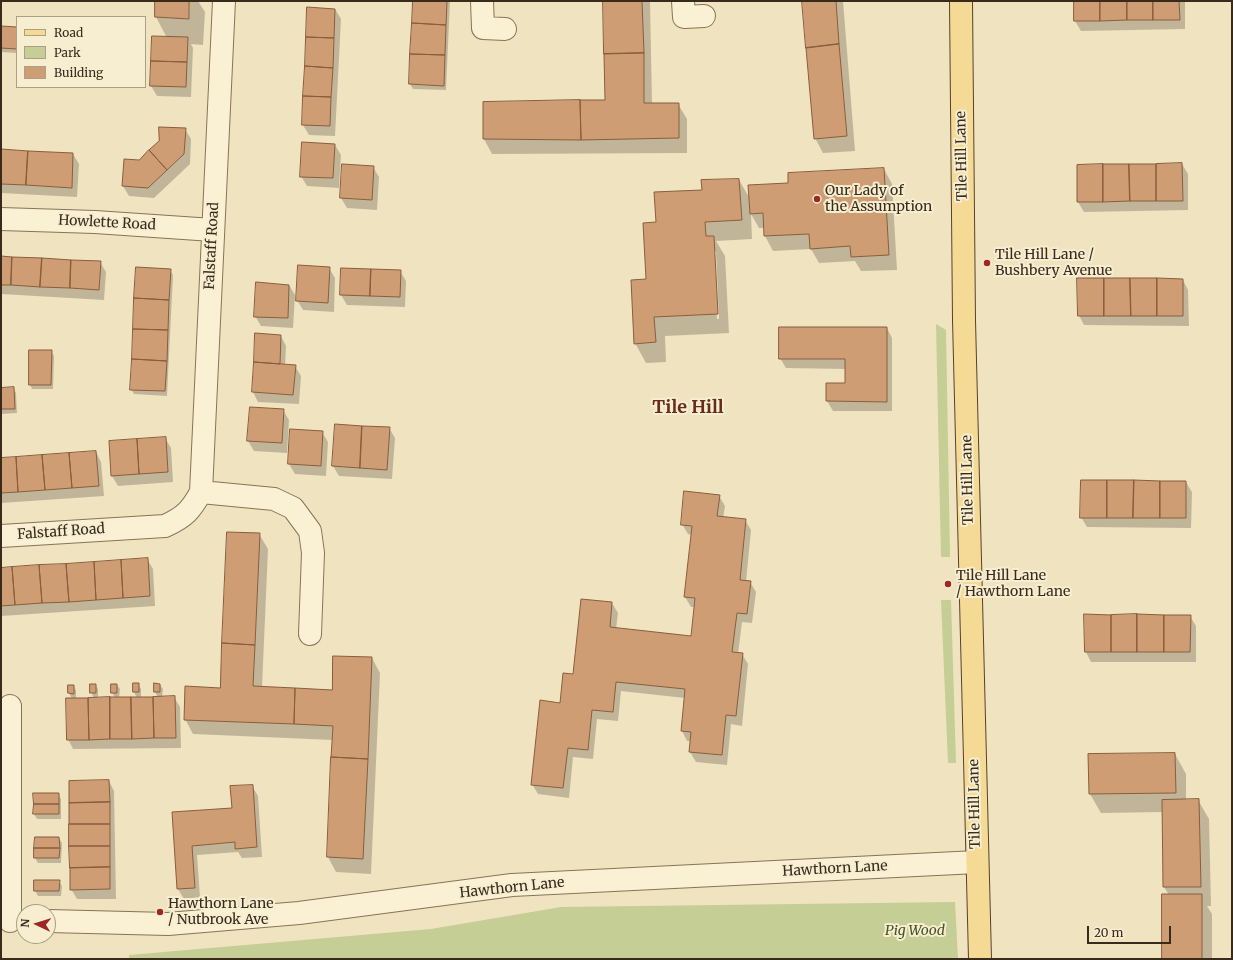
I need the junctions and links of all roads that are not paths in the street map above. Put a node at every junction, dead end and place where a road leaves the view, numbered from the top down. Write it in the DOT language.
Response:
graph roads {
  1 [pos="224,1"];
  2 [pos="482,1"];
  3 [pos="682,1"];
  4 [pos="961,1"];
  5 [pos="704,16"];
  6 [pos="505,29"];
  7 [pos="1,219"];
  8 [pos="213,230"];
  9 [pos="201,492"];
  10 [pos="1,536"];
  11 [pos="310,634"];
  12 [pos="10,706"];
  13 [pos="977,862"];
  14 [pos="12,921"];
  15 [pos="56,921"];
  16 [pos="980,959"];
  1 -- 8 [label="street, Falstaff Road"];
  2 -- 6 [label="street"];
  3 -- 5 [label="street"];
  4 -- 13 [label="main road, Tile Hill Lane"];
  7 -- 8 [label="street, Howlette Road"];
  8 -- 9 [label="street, Falstaff Road"];
  9 -- 10 [label="street, Falstaff Road"];
  9 -- 11 [label="street"];
  12 -- 14 [label="street"];
  13 -- 15 [label="street, Hawthorn Lane"];
  13 -- 16 [label="main road, Tile Hill Lane"];
}
